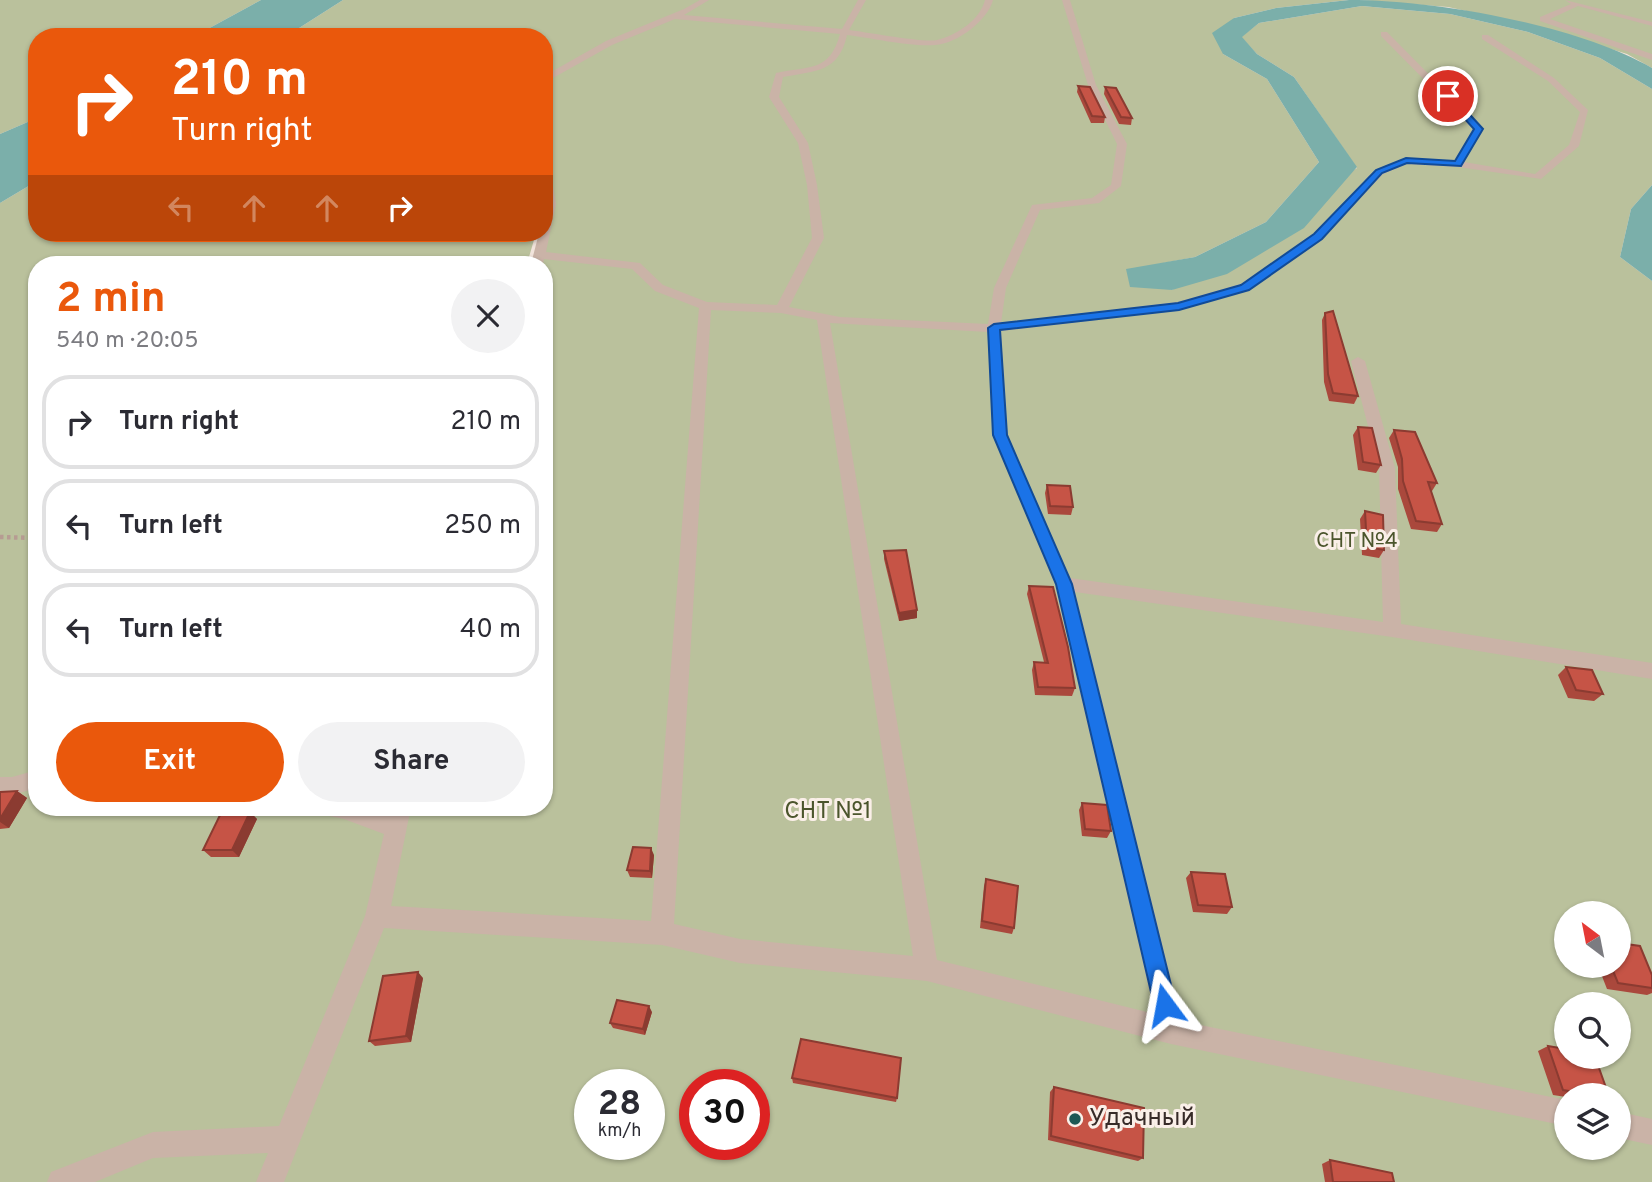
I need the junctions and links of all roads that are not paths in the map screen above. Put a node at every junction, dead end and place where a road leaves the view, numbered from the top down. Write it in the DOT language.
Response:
graph roads {
  1 [pos="705,0"];
  2 [pos="862,0"];
  3 [pos="989,0"];
  4 [pos="1066,0"];
  5 [pos="1564,0"];
  6 [pos="1577,4"];
  7 [pos="672,16"];
  8 [pos="1652,23"];
  9 [pos="845,32"];
  10 [pos="1384,34"];
  11 [pos="1485,37"];
  12 [pos="1652,57"];
  13 [pos="553,75"];
  14 [pos="1458,164"];
  15 [pos="553,261"];
  16 [pos="705,306"];
  17 [pos="782,309"];
  18 [pos="823,318"];
  19 [pos="994,328"];
  20 [pos="1358,361"];
  21 [pos="1064,584"];
  22 [pos="1392,630"];
  23 [pos="1652,671"];
  24 [pos="28,782"];
  25 [pos="0,786"];
  26 [pos="398,817"];
  27 [pos="377,916"];
  28 [pos="662,933"];
  29 [pos="927,970"];
  30 [pos="1171,1031"];
  31 [pos="1554,1111"];
  32 [pos="1631,1128"];
  33 [pos="1652,1132"];
  34 [pos="286,1139"];
  35 [pos="61,1182"];
  36 [pos="270,1182"];
  1 -- 7 [label="street"];
  2 -- 9 [label="street"];
  3 -- 9 [label="street"];
  4 -- 19 [label="street"];
  5 -- 6 [label="street"];
  6 -- 8 [label="street"];
  6 -- 12 [label="street"];
  7 -- 9 [label="street"];
  7 -- 13 [label="street"];
  9 -- 17 [label="street"];
  10 -- 14 [label="street"];
  11 -- 14 [label="street"];
  14 -- 19 [label="street"];
  15 -- 16 [label="street"];
  16 -- 17 [label="street"];
  16 -- 28 [label="street"];
  17 -- 18 [label="street"];
  18 -- 19 [label="street"];
  18 -- 29 [label="street"];
  19 -- 21 [label="street"];
  20 -- 22 [label="street"];
  21 -- 22 [label="street"];
  21 -- 30 [label="street"];
  22 -- 23 [label="street"];
  24 -- 25 [label="street"];
  26 -- 27 [label="street"];
  27 -- 28 [label="street"];
  27 -- 34 [label="street"];
  28 -- 29 [label="street"];
  29 -- 30 [label="street"];
  30 -- 31 [label="street"];
  32 -- 33 [label="street"];
  34 -- 35 [label="street"];
  34 -- 36 [label="street"];
}
